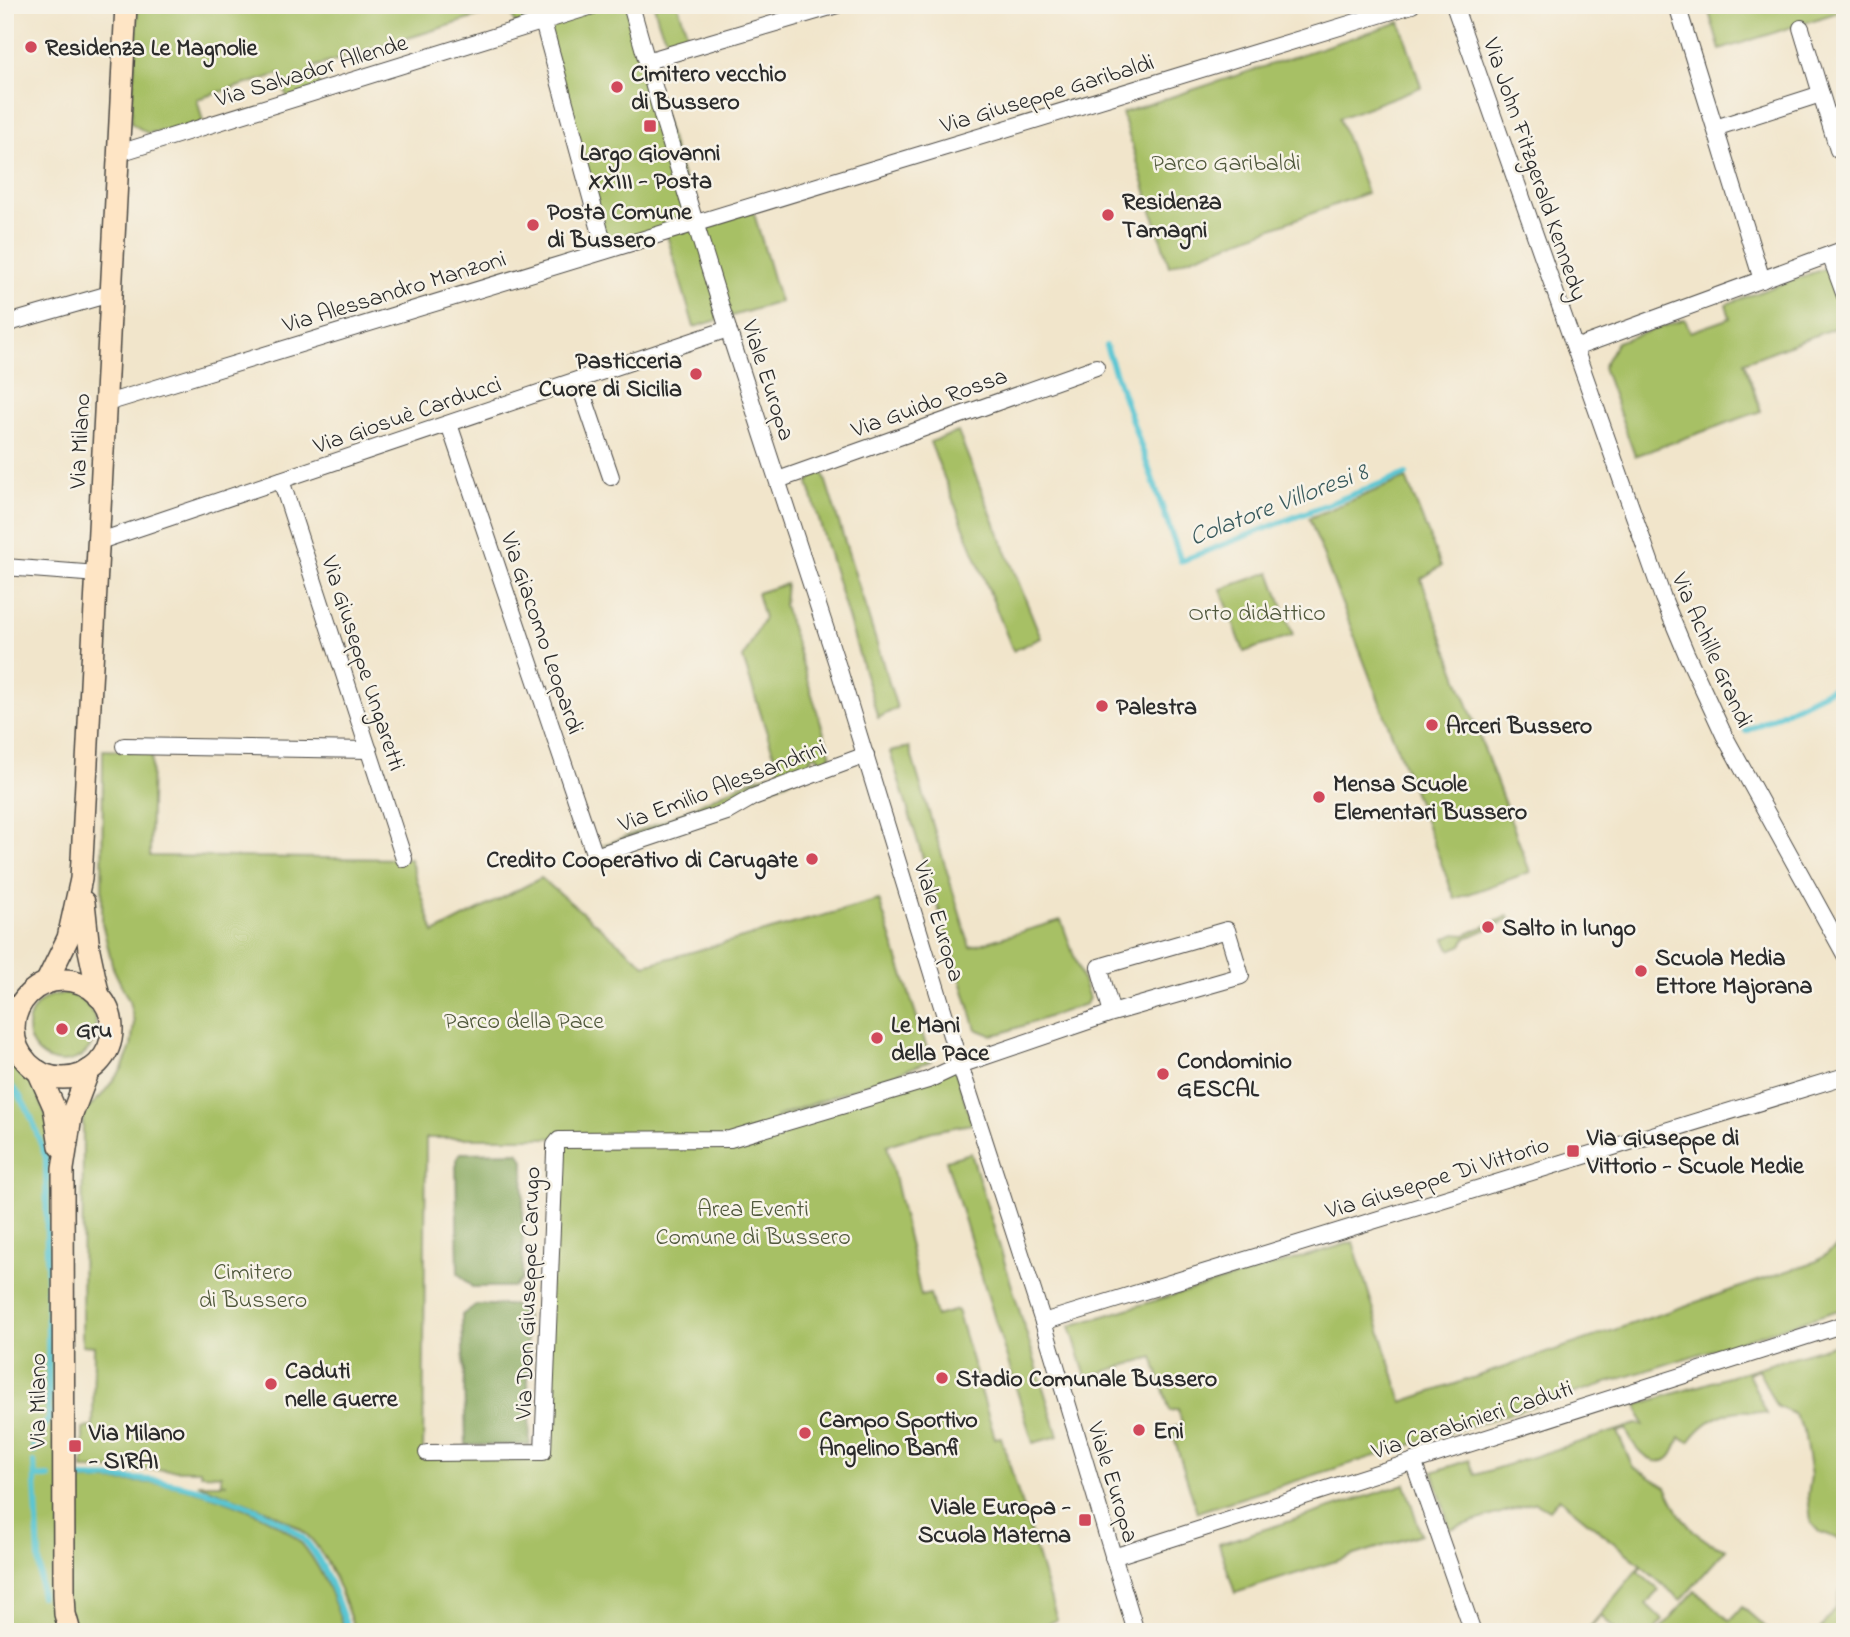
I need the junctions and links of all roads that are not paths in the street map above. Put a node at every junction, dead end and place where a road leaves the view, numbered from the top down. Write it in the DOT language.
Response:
graph roads {
  1 [pos="127,5"];
  2 [pos="596,5"];
  3 [pos="631,5"];
  4 [pos="837,5"];
  5 [pos="1412,5"];
  6 [pos="1454,5"];
  7 [pos="1677,5"];
  8 [pos="543,22"];
  9 [pos="1801,28"];
  10 [pos="647,61"];
  11 [pos="1821,94"];
  12 [pos="1715,128"];
  13 [pos="1838,150"];
  14 [pos="119,153"];
  15 [pos="696,224"];
  16 [pos="605,249"];
  17 [pos="1838,252"];
  18 [pos="1762,280"];
  19 [pos="113,293"];
  20 [pos="1845,296"];
  21 [pos="5,324"];
  22 [pos="729,329"];
  23 [pos="1576,348"];
  24 [pos="1096,367"];
  25 [pos="578,380"];
  26 [pos="107,403"];
  27 [pos="449,424"];
  28 [pos="611,477"];
  29 [pos="281,480"];
  30 [pos="778,480"];
  31 [pos="100,541"];
  32 [pos="5,567"];
  33 [pos="98,574"];
  34 [pos="124,746"];
  35 [pos="369,750"];
  36 [pos="866,755"];
  37 [pos="595,856"];
  38 [pos="404,859"];
  39 [pos="81,879"];
  40 [pos="1845,955"];
  41 [pos="46,983"];
  42 [pos="27,995"];
  43 [pos="99,996"];
  44 [pos="5,1006"];
  45 [pos="1112,1013"];
  46 [pos="13,1047"];
  47 [pos="960,1065"];
  48 [pos="89,1070"];
  49 [pos="38,1071"];
  50 [pos="1845,1076"];
  51 [pos="63,1169"];
  52 [pos="1043,1322"];
  53 [pos="1845,1324"];
  54 [pos="427,1453"];
  55 [pos="1413,1461"];
  56 [pos="1113,1557"];
  57 [pos="70,1632"];
  58 [pos="1136,1632"];
  59 [pos="1473,1632"];
  1 -- 14 [label="street, Via Milano"];
  2 -- 8 [label="street, Via Salvador Allende"];
  3 -- 10 [label="street, Viale Europa"];
  4 -- 10 [label="street"];
  5 -- 15 [label="street, Via Giuseppe Garibaldi"];
  6 -- 23 [label="street, Via John Fitzgerald Kennedy"];
  7 -- 12 [label="street"];
  8 -- 14 [label="street, Via Salvador Allende"];
  8 -- 16 [label="street"];
  9 -- 11 [label="street"];
  10 -- 15 [label="street, Viale Europa"];
  11 -- 12 [label="street"];
  11 -- 13 [label="street"];
  12 -- 18 [label="street"];
  14 -- 19 [label="street, Via Milano"];
  15 -- 16 [label="street, Via Alessandro Manzoni"];
  15 -- 22 [label="street, Viale Europa"];
  16 -- 26 [label="street, Via Alessandro Manzoni"];
  17 -- 18 [label="street"];
  17 -- 20 [label="street"];
  18 -- 23 [label="street"];
  19 -- 21 [label="street"];
  19 -- 26 [label="street, Via Milano"];
  22 -- 25 [label="street, Via Giosuè Carducci"];
  22 -- 30 [label="street, Viale Europa"];
  23 -- 40 [label="street, Via Achille Grandi"];
  24 -- 30 [label="street, Via Guido Rossa"];
  25 -- 27 [label="street, Via Giosuè Carducci"];
  25 -- 28 [label="street"];
  26 -- 31 [label="street, Via Milano"];
  27 -- 29 [label="street, Via Giosuè Carducci"];
  27 -- 37 [label="street, Via Giacomo Leopardi"];
  29 -- 31 [label="street, Via Giosuè Carducci"];
  29 -- 35 [label="street, Via Giuseppe Ungaretti"];
  30 -- 36 [label="street, Viale Europa"];
  31 -- 33 [label="street, Via Milano"];
  32 -- 33 [label="street"];
  33 -- 39 [label="street, Via Milano"];
  34 -- 35 [label="street"];
  35 -- 38 [label="street, Via Giuseppe Ungaretti"];
  36 -- 37 [label="street, Via Emilio Alessandrini"];
  36 -- 47 [label="street, Viale Europa"];
  39 -- 41 [label="street, Via Milano"];
  39 -- 43 [label="street, Via Milano"];
  41 -- 42 [label="street"];
  41 -- 43 [label="street"];
  42 -- 44 [label="street"];
  42 -- 46 [label="street, Via Milano"];
  43 -- 48 [label="street, Via Milano"];
  45 -- 45 [label="street"];
  45 -- 47 [label="street"];
  46 -- 49 [label="street, Via Milano"];
  47 -- 52 [label="street, Viale Europa"];
  47 -- 54 [label="street, Via Don Giuseppe Carugo"];
  48 -- 49 [label="street"];
  48 -- 51 [label="street, Via Milano"];
  49 -- 51 [label="street, Via Milano"];
  50 -- 52 [label="street, Via Giuseppe Di Vittorio"];
  51 -- 57 [label="street, Via Milano"];
  52 -- 56 [label="street, Viale Europa"];
  53 -- 55 [label="street, Via Carabinieri Caduti"];
  55 -- 56 [label="street, Via Carabinieri Caduti"];
  55 -- 59 [label="street"];
  56 -- 58 [label="street, Viale Europa"];
}
